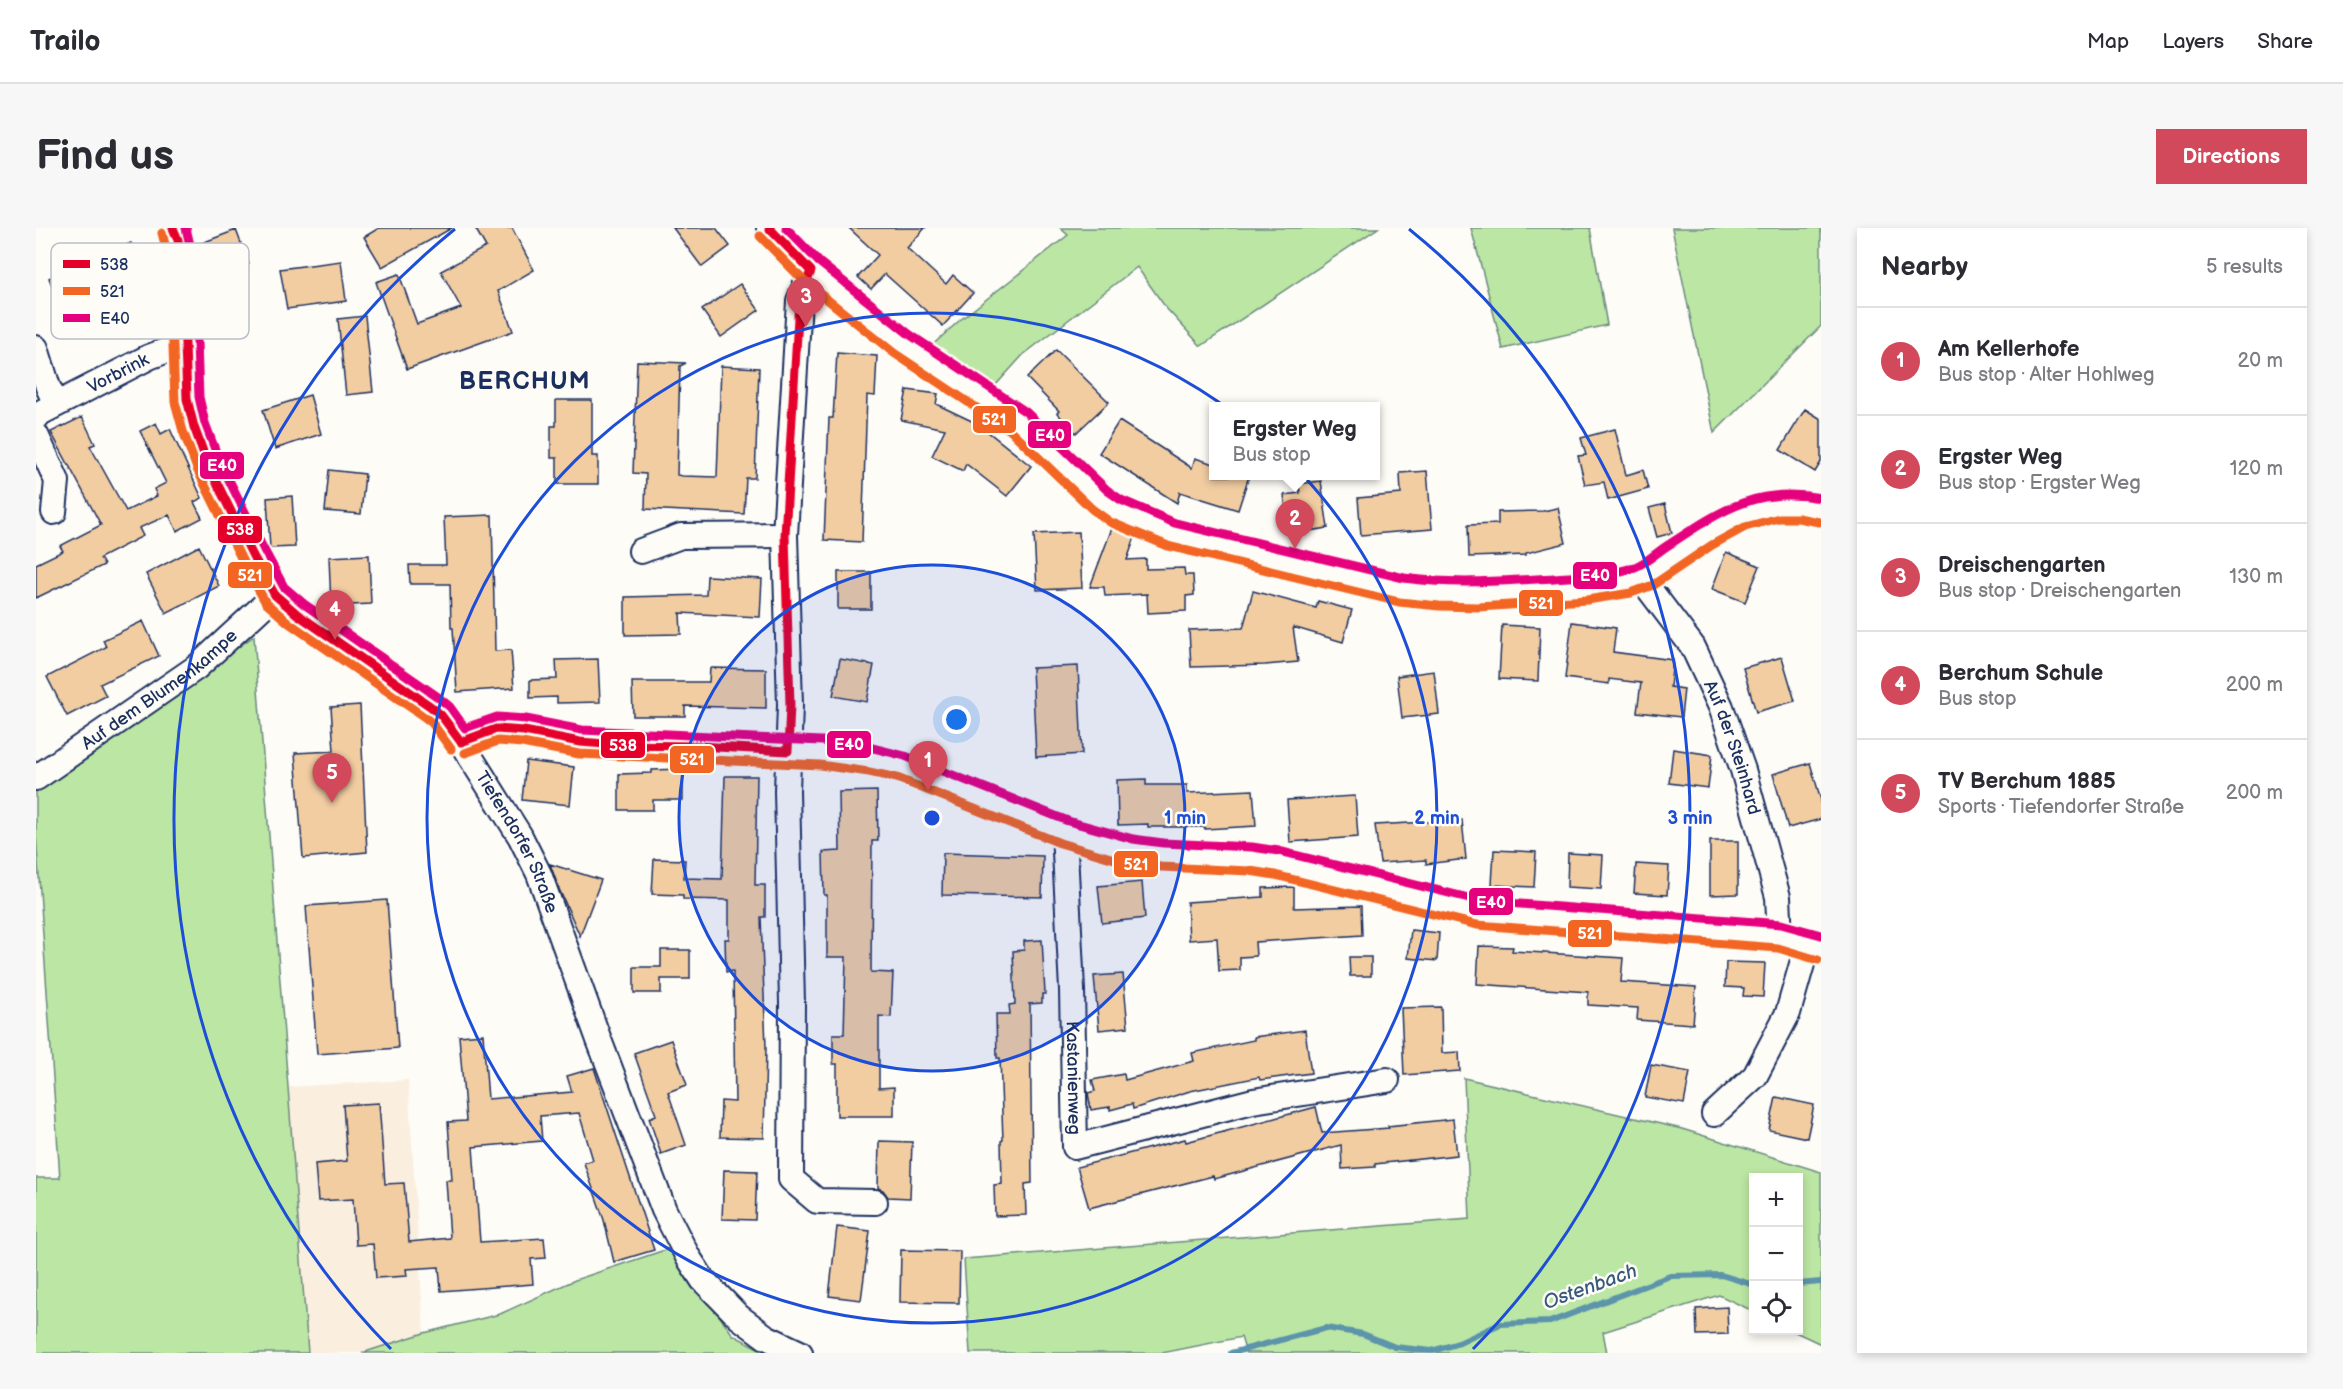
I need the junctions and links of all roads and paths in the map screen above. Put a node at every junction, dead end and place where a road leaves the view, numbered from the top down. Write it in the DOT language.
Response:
graph roads {
  1 [pos="173,228"];
  2 [pos="770,228"];
  3 [pos="179,243"];
  4 [pos="811,271"];
  5 [pos="184,339"];
  6 [pos="184,347"];
  7 [pos="36,348"];
  8 [pos="56,404"];
  9 [pos="36,418"];
  10 [pos="36,435"];
  11 [pos="1821,510"];
  12 [pos="54,512"];
  13 [pos="785,535"];
  14 [pos="641,551"];
  15 [pos="1640,577"];
  16 [pos="275,595"];
  17 [pos="461,742"];
  18 [pos="788,751"];
  19 [pos="36,778"];
  20 [pos="1065,832"];
  21 [pos="1780,936"];
  22 [pos="1814,946"];
  23 [pos="1387,1080"];
  24 [pos="1714,1113"];
  25 [pos="875,1202"];
  26 [pos="800,1353"];
  1 -- 3 [label="street, Tiefendorfer Straße"];
  2 -- 4 [label="street"];
  4 -- 13 [label="street"];
  4 -- 15 [label="street"];
  5 -- 6 [label="street, Tiefendorfer Straße"];
  6 -- 8 [label="street, Vorbrink"];
  6 -- 16 [label="street, Tiefendorfer Straße"];
  7 -- 8 [label="street"];
  8 -- 9 [label="street, Vorbrink"];
  10 -- 12 [label="street"];
  11 -- 15 [label="street"];
  13 -- 14 [label="street"];
  13 -- 18 [label="street"];
  15 -- 21 [label="street, Auf der Steinhard"];
  16 -- 17 [label="street, Tiefendorfer Straße"];
  16 -- 19 [label="street, Auf dem Blumenkampe"];
  17 -- 18 [label="street"];
  17 -- 26 [label="street, Tiefendorfer Straße"];
  18 -- 20 [label="street"];
  18 -- 25 [label="street"];
  20 -- 21 [label="street"];
  20 -- 23 [label="street, Kastanienweg"];
  21 -- 22 [label="street"];
  22 -- 24 [label="street"];
}
